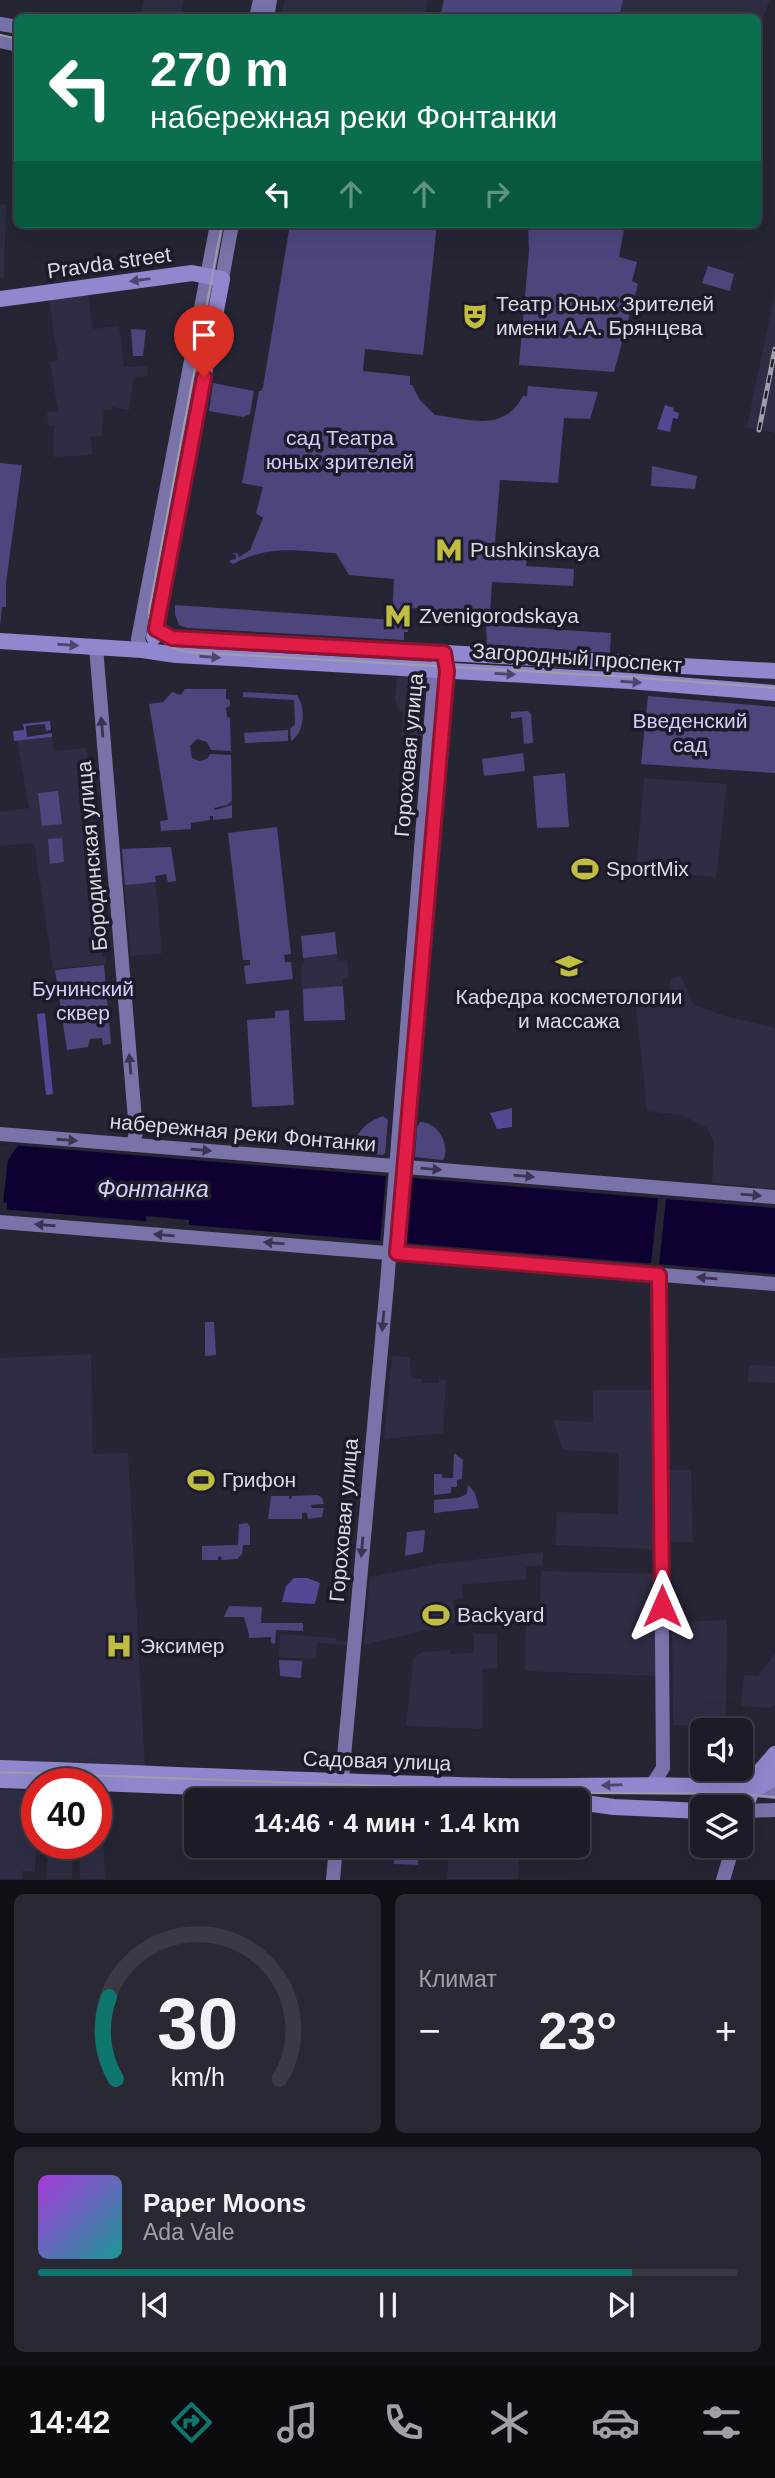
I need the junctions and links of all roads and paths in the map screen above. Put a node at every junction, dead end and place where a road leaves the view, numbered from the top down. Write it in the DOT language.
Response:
graph roads {
  1 [pos="217,228"];
  2 [pos="231,228"];
  3 [pos="215,277"];
  4 [pos="0,299"];
  5 [pos="156,629"];
  6 [pos="0,641"];
  7 [pos="96,647"];
  8 [pos="142,650"];
  9 [pos="444,653"];
  10 [pos="441,670"];
  11 [pos="775,671"];
  12 [pos="775,693"];
  13 [pos="0,1134"];
  14 [pos="133,1145"];
  15 [pos="400,1172"];
  16 [pos="775,1197"];
  17 [pos="0,1222"];
  18 [pos="393,1248"];
  19 [pos="659,1275"];
  20 [pos="775,1284"];
  21 [pos="775,1754"];
  22 [pos="0,1768"];
  23 [pos="663,1768"];
  24 [pos="775,1773"];
  25 [pos="0,1780"];
  26 [pos="21,1781"];
  27 [pos="112,1784"];
  28 [pos="652,1785"];
  29 [pos="678,1786"];
  30 [pos="249,1788"];
  31 [pos="297,1788"];
  32 [pos="341,1788"];
  33 [pos="567,1788"];
  34 [pos="775,1792"];
  35 [pos="707,1795"];
  36 [pos="750,1795"];
  37 [pos="753,1798"];
  38 [pos="590,1803"];
  39 [pos="753,1803"];
  40 [pos="753,1808"];
  41 [pos="775,1810"];
  42 [pos="690,1811"];
  43 [pos="335,1858"];
  44 [pos="729,1858"];
  45 [pos="333,1880"];
  46 [pos="723,1880"];
  1 -- 3 [label="main road"];
  2 -- 3 [label="main road"];
  3 -- 4 [label="main road, Pravda street, one-way"];
  3 -- 5 [label="main road"];
  3 -- 8 [label="main road"];
  5 -- 8 [label="main road"];
  5 -- 9 [label="main road, Загородный проспект"];
  6 -- 7 [label="main road, Загородный проспект, one-way"];
  7 -- 8 [label="main road, Загородный проспект"];
  14 -- 7 [label="main road, Бородинская улица, one-way"];
  8 -- 10 [label="main road, Загородный проспект, one-way"];
  9 -- 10 [label="main road, Гороховая улица"];
  9 -- 11 [label="main road, Загородный проспект"];
  10 -- 12 [label="main road, Загородный проспект, one-way"];
  10 -- 15 [label="main road, Гороховая улица"];
  13 -- 14 [label="main road, набережная реки Фонтанки, one-way"];
  14 -- 15 [label="main road, набережная реки Фонтанки, one-way"];
  15 -- 16 [label="main road, набережная реки Фонтанки, one-way"];
  15 -- 18 [label="main road, Гороховая улица"];
  18 -- 17 [label="main road, one-way"];
  18 -- 19 [label="main road"];
  18 -- 32 [label="main road, Гороховая улица, one-way"];
  20 -- 19 [label="main road, one-way"];
  19 -- 23 [label="main road"];
  21 -- 36 [label="main road"];
  22 -- 31 [label="main road, Садовая улица"];
  23 -- 28 [label="main road"];
  23 -- 29 [label="main road"];
  24 -- 37 [label="main road"];
  25 -- 26 [label="main road, Садовая улица"];
  27 -- 30 [label="main road, Садовая улица"];
  28 -- 29 [label="main road, Садовая улица"];
  28 -- 33 [label="main road, Садовая улица, one-way"];
  29 -- 35 [label="main road, Садовая улица"];
  34 -- 39 [label="main road"];
  38 -- 42 [label="main road"];
  40 -- 41 [label="main road, Садовая улица"];
  43 -- 45 [label="main road"];
  44 -- 46 [label="main road"];
}
